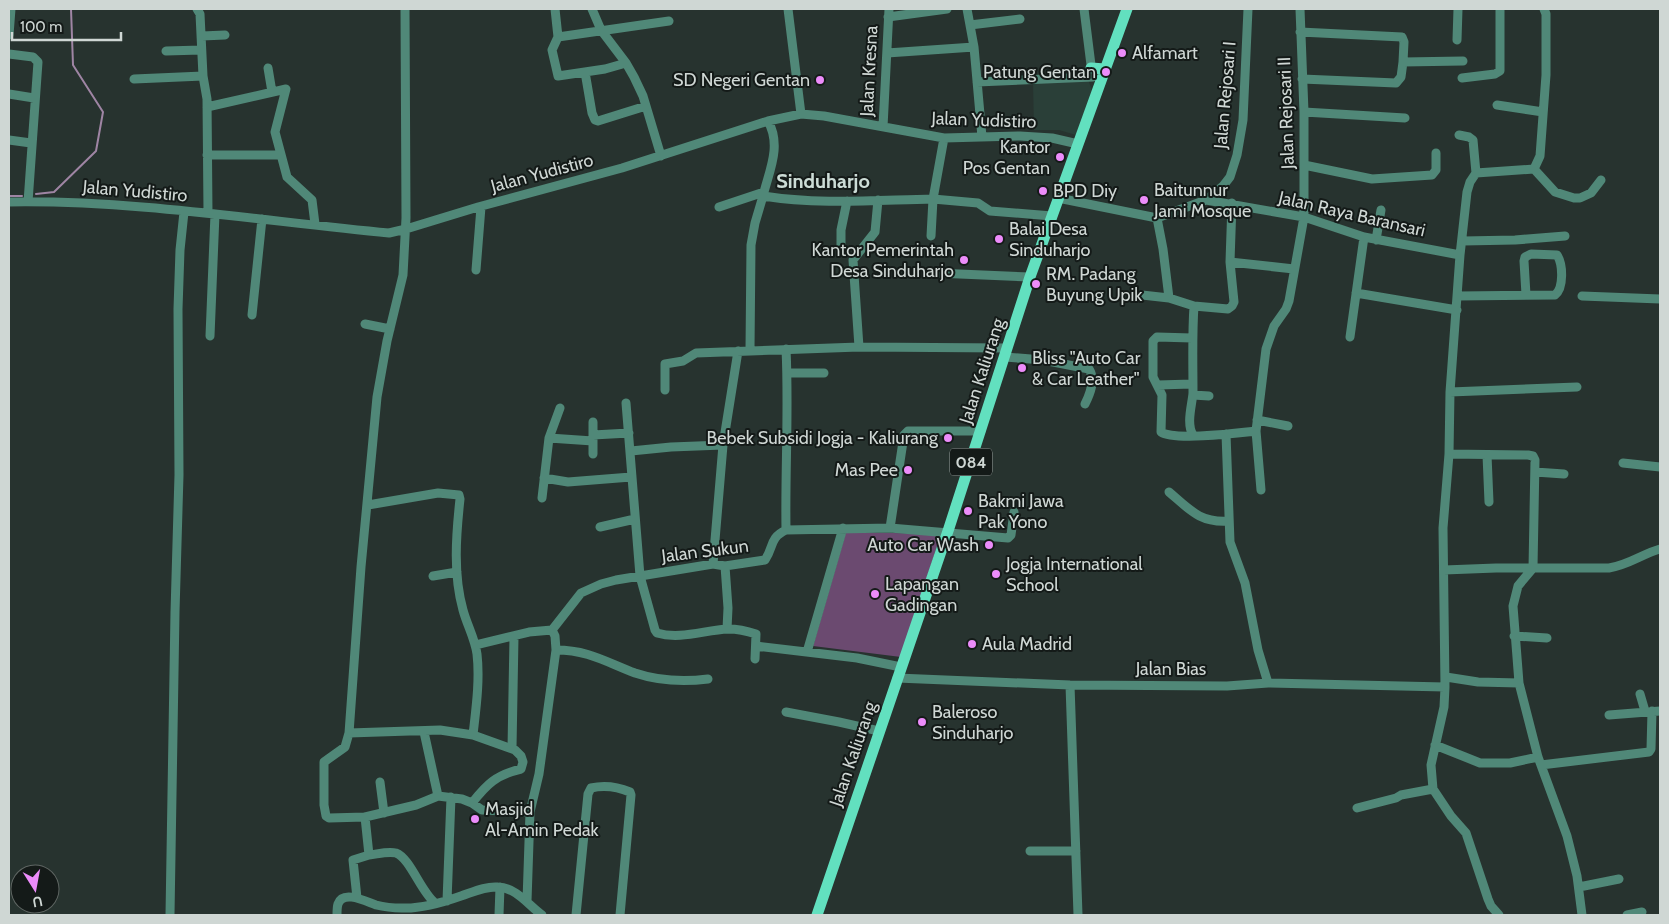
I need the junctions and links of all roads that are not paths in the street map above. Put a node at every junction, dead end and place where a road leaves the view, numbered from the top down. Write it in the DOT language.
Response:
graph roads {
  1 [pos="11,9"];
  2 [pos="197,9"];
  3 [pos="405,9"];
  4 [pos="555,9"];
  5 [pos="592,9"];
  6 [pos="788,9"];
  7 [pos="947,9"];
  8 [pos="967,9"];
  9 [pos="1084,9"];
  10 [pos="1126,9"];
  11 [pos="1248,9"];
  12 [pos="1300,9"];
  13 [pos="1458,9"];
  14 [pos="1500,9"];
  15 [pos="1544,9"];
  16 [pos="889,13"];
  17 [pos="1020,19"];
  18 [pos="669,21"];
  19 [pos="9,24"];
  20 [pos="970,25"];
  21 [pos="601,30"];
  22 [pos="1300,32"];
  23 [pos="9,35"];
  24 [pos="225,35"];
  25 [pos="202,36"];
  26 [pos="558,37"];
  27 [pos="1457,40"];
  28 [pos="974,47"];
  29 [pos="201,50"];
  30 [pos="166,51"];
  31 [pos="887,53"];
  32 [pos="9,54"];
  33 [pos="1463,61"];
  34 [pos="1403,62"];
  35 [pos="626,63"];
  36 [pos="268,68"];
  37 [pos="1105,69"];
  38 [pos="584,72"];
  39 [pos="1092,73"];
  40 [pos="203,76"];
  41 [pos="1462,78"];
  42 [pos="134,79"];
  43 [pos="1302,79"];
  44 [pos="976,82"];
  45 [pos="272,92"];
  46 [pos="1096,92"];
  47 [pos="9,94"];
  48 [pos="34,98"];
  49 [pos="1496,105"];
  50 [pos="646,106"];
  51 [pos="206,108"];
  52 [pos="1304,112"];
  53 [pos="1543,112"];
  54 [pos="801,114"];
  55 [pos="1405,118"];
  56 [pos="768,121"];
  57 [pos="883,127"];
  58 [pos="1459,135"];
  59 [pos="982,136"];
  60 [pos="944,138"];
  61 [pos="9,140"];
  62 [pos="31,143"];
  63 [pos="1078,144"];
  64 [pos="1436,153"];
  65 [pos="208,155"];
  66 [pos="281,155"];
  67 [pos="661,156"];
  68 [pos="1304,165"];
  69 [pos="1534,169"];
  70 [pos="1476,173"];
  71 [pos="1601,180"];
  72 [pos="764,194"];
  73 [pos="1058,198"];
  74 [pos="933,199"];
  75 [pos="878,200"];
  76 [pos="1206,200"];
  77 [pos="846,201"];
  78 [pos="9,202"];
  79 [pos="28,202"];
  80 [pos="1232,203"];
  81 [pos="481,207"];
  82 [pos="719,207"];
  83 [pos="1381,210"];
  84 [pos="184,212"];
  85 [pos="211,214"];
  86 [pos="1052,216"];
  87 [pos="1304,217"];
  88 [pos="1157,218"];
  89 [pos="262,219"];
  90 [pos="315,224"];
  91 [pos="406,230"];
  92 [pos="931,236"];
  93 [pos="1565,236"];
  94 [pos="1364,238"];
  95 [pos="1376,240"];
  96 [pos="1463,241"];
  97 [pos="841,247"];
  98 [pos="1460,255"];
  99 [pos="1230,262"];
  100 [pos="476,270"];
  101 [pos="1294,270"];
  102 [pos="936,273"];
  103 [pos="1030,277"];
  104 [pos="1356,293"];
  105 [pos="1134,294"];
  106 [pos="1526,295"];
  107 [pos="1458,296"];
  108 [pos="1582,296"];
  109 [pos="1168,298"];
  110 [pos="1660,299"];
  111 [pos="1194,306"];
  112 [pos="1457,310"];
  113 [pos="252,315"];
  114 [pos="365,324"];
  115 [pos="390,329"];
  116 [pos="210,336"];
  117 [pos="1350,337"];
  118 [pos="1192,338"];
  119 [pos="859,347"];
  120 [pos="786,349"];
  121 [pos="750,350"];
  122 [pos="738,352"];
  123 [pos="1006,352"];
  124 [pos="824,373"];
  125 [pos="787,374"];
  126 [pos="1192,384"];
  127 [pos="1158,385"];
  128 [pos="1577,387"];
  129 [pos="665,390"];
  130 [pos="1450,392"];
  131 [pos="1192,395"];
  132 [pos="1209,396"];
  133 [pos="626,403"];
  134 [pos="1084,404"];
  135 [pos="560,408"];
  136 [pos="1257,420"];
  137 [pos="593,422"];
  138 [pos="1288,426"];
  139 [pos="981,431"];
  140 [pos="1256,431"];
  141 [pos="629,433"];
  142 [pos="1226,434"];
  143 [pos="1193,435"];
  144 [pos="549,438"];
  145 [pos="593,438"];
  146 [pos="723,445"];
  147 [pos="631,451"];
  148 [pos="593,454"];
  149 [pos="1449,454"];
  150 [pos="1488,455"];
  151 [pos="1623,463"];
  152 [pos="1660,467"];
  153 [pos="1535,472"];
  154 [pos="1564,474"];
  155 [pos="631,477"];
  156 [pos="544,478"];
  157 [pos="1261,490"];
  158 [pos="1170,492"];
  159 [pos="542,498"];
  160 [pos="1489,502"];
  161 [pos="368,504"];
  162 [pos="1014,512"];
  163 [pos="635,520"];
  164 [pos="1229,521"];
  165 [pos="600,526"];
  166 [pos="843,528"];
  167 [pos="890,528"];
  168 [pos="786,530"];
  169 [pos="947,534"];
  170 [pos="1660,549"];
  171 [pos="713,564"];
  172 [pos="725,566"];
  173 [pos="1533,568"];
  174 [pos="1444,570"];
  175 [pos="457,572"];
  176 [pos="433,576"];
  177 [pos="640,576"];
  178 [pos="727,629"];
  179 [pos="552,630"];
  180 [pos="1514,636"];
  181 [pos="514,637"];
  182 [pos="1547,638"];
  183 [pos="475,646"];
  184 [pos="756,646"];
  185 [pos="556,650"];
  186 [pos="807,652"];
  187 [pos="755,659"];
  188 [pos="899,673"];
  189 [pos="1446,677"];
  190 [pos="708,678"];
  191 [pos="1519,683"];
  192 [pos="1268,684"];
  193 [pos="1070,685"];
  194 [pos="1445,687"];
  195 [pos="1640,694"];
  196 [pos="1652,711"];
  197 [pos="786,712"];
  198 [pos="1609,715"];
  199 [pos="879,731"];
  200 [pos="424,732"];
  201 [pos="350,734"];
  202 [pos="473,735"];
  203 [pos="1435,745"];
  204 [pos="512,748"];
  205 [pos="1539,761"];
  206 [pos="380,782"];
  207 [pos="1433,790"];
  208 [pos="438,796"];
  209 [pos="450,797"];
  210 [pos="472,803"];
  211 [pos="1357,808"];
  212 [pos="530,812"];
  213 [pos="384,813"];
  214 [pos="365,816"];
  215 [pos="1030,853"];
  216 [pos="1076,853"];
  217 [pos="369,855"];
  218 [pos="1619,879"];
  219 [pos="500,887"];
  220 [pos="1578,888"];
  221 [pos="357,898"];
  222 [pos="447,901"];
  223 [pos="527,901"];
  224 [pos="431,908"];
  225 [pos="1489,911"];
  226 [pos="1642,912"];
  227 [pos="170,915"];
  228 [pos="337,915"];
  229 [pos="499,915"];
  230 [pos="542,915"];
  231 [pos="576,915"];
  232 [pos="620,915"];
  233 [pos="817,915"];
  234 [pos="1078,915"];
  235 [pos="1498,915"];
  236 [pos="1582,915"];
  237 [pos="1627,915"];
  1 -- 19 [label="street"];
  2 -- 25 [label="street"];
  3 -- 91 [label="street"];
  4 -- 26 [label="street"];
  5 -- 21 [label="street"];
  6 -- 54 [label="street"];
  7 -- 16 [label="street, Jalan Kresna"];
  8 -- 20 [label="street"];
  9 -- 39 [label="street"];
  10 -- 37 [label="main road, Jalan Kaliurang / 084"];
  11 -- 76 [label="street, Jalan Rejosari I"];
  12 -- 22 [label="street, Jalan Rejosari II"];
  13 -- 27 [label="street"];
  14 -- 41 [label="street"];
  15 -- 53 [label="street"];
  16 -- 31 [label="street, Jalan Kresna"];
  17 -- 20 [label="street"];
  18 -- 21 [label="street"];
  19 -- 23 [label="street"];
  20 -- 28 [label="street"];
  21 -- 26 [label="street"];
  21 -- 35 [label="street"];
  22 -- 34 [label="street"];
  22 -- 43 [label="street, Jalan Rejosari II"];
  24 -- 25 [label="street"];
  25 -- 29 [label="street"];
  26 -- 38 [label="street"];
  28 -- 31 [label="street"];
  28 -- 44 [label="street"];
  29 -- 30 [label="street"];
  29 -- 40 [label="street"];
  31 -- 57 [label="street, Jalan Kresna"];
  32 -- 48 [label="street"];
  33 -- 34 [label="street"];
  34 -- 43 [label="street"];
  35 -- 38 [label="street"];
  35 -- 50 [label="street"];
  36 -- 45 [label="street"];
  37 -- 39 [label="main road"];
  37 -- 46 [label="main road, Jalan Kaliurang / 084"];
  38 -- 50 [label="street"];
  39 -- 44 [label="street"];
  39 -- 46 [label="street"];
  40 -- 42 [label="street"];
  40 -- 51 [label="street"];
  43 -- 52 [label="street, Jalan Rejosari II"];
  44 -- 59 [label="street"];
  45 -- 51 [label="street"];
  45 -- 66 [label="street"];
  46 -- 63 [label="main road, Jalan Kaliurang / 084"];
  47 -- 48 [label="street"];
  48 -- 62 [label="street"];
  49 -- 53 [label="street"];
  50 -- 67 [label="street"];
  51 -- 65 [label="street"];
  52 -- 55 [label="street"];
  52 -- 68 [label="street, Jalan Rejosari II"];
  53 -- 69 [label="street"];
  54 -- 56 [label="street, Jalan Yudistiro"];
  54 -- 57 [label="street, Jalan Yudistiro"];
  56 -- 67 [label="street, Jalan Yudistiro"];
  56 -- 72 [label="street"];
  57 -- 60 [label="street, Jalan Yudistiro"];
  58 -- 70 [label="street"];
  59 -- 60 [label="street, Jalan Yudistiro"];
  59 -- 63 [label="street, Jalan Yudistiro"];
  60 -- 74 [label="street"];
  61 -- 62 [label="street"];
  62 -- 79 [label="street"];
  63 -- 73 [label="main road, Jalan Kaliurang / 084"];
  64 -- 68 [label="street"];
  65 -- 66 [label="street"];
  65 -- 85 [label="street"];
  66 -- 90 [label="street"];
  67 -- 81 [label="street, Jalan Yudistiro"];
  68 -- 87 [label="street, Jalan Rejosari II"];
  69 -- 70 [label="street"];
  69 -- 71 [label="street"];
  70 -- 96 [label="street"];
  72 -- 77 [label="street"];
  72 -- 82 [label="street"];
  72 -- 121 [label="street"];
  73 -- 86 [label="main road, Jalan Kaliurang / 084"];
  73 -- 88 [label="street"];
  74 -- 75 [label="street"];
  74 -- 86 [label="street"];
  74 -- 92 [label="street"];
  75 -- 77 [label="street"];
  75 -- 119 [label="street"];
  76 -- 80 [label="street, Jalan Raya Baransari"];
  76 -- 88 [label="street, Jalan Rejosari I"];
  77 -- 97 [label="street"];
  78 -- 79 [label="street, Jalan Yudistiro"];
  79 -- 84 [label="street, Jalan Yudistiro"];
  80 -- 87 [label="street, Jalan Raya Baransari"];
  80 -- 99 [label="street"];
  81 -- 91 [label="street, Jalan Yudistiro"];
  81 -- 100 [label="street"];
  83 -- 95 [label="street"];
  84 -- 85 [label="street, Jalan Yudistiro"];
  84 -- 227 [label="street"];
  85 -- 89 [label="street, Jalan Yudistiro"];
  85 -- 116 [label="street"];
  86 -- 103 [label="main road, Jalan Kaliurang / 084"];
  87 -- 94 [label="street, Jalan Raya Baransari"];
  87 -- 101 [label="street, Jalan Rejosari II"];
  88 -- 109 [label="street"];
  89 -- 90 [label="street, Jalan Yudistiro"];
  89 -- 113 [label="street"];
  90 -- 91 [label="street, Jalan Yudistiro"];
  91 -- 115 [label="street"];
  93 -- 96 [label="street"];
  94 -- 95 [label="street, Jalan Raya Baransari"];
  94 -- 104 [label="street"];
  95 -- 98 [label="street, Jalan Raya Baransari"];
  96 -- 98 [label="street"];
  98 -- 107 [label="street"];
  99 -- 101 [label="street"];
  99 -- 111 [label="street"];
  101 -- 136 [label="street, Jalan Rejosari II"];
  102 -- 103 [label="street"];
  103 -- 123 [label="main road, Jalan Kaliurang / 084"];
  104 -- 112 [label="street"];
  104 -- 117 [label="street"];
  105 -- 109 [label="street"];
  106 -- 106 [label="street"];
  106 -- 107 [label="street"];
  107 -- 112 [label="street"];
  108 -- 110 [label="street"];
  109 -- 111 [label="street"];
  111 -- 118 [label="street"];
  112 -- 130 [label="street"];
  114 -- 115 [label="street"];
  115 -- 161 [label="street"];
  118 -- 126 [label="street"];
  118 -- 127 [label="street"];
  119 -- 120 [label="street"];
  119 -- 123 [label="street"];
  120 -- 121 [label="street"];
  120 -- 125 [label="street"];
  121 -- 122 [label="street"];
  122 -- 129 [label="street"];
  122 -- 146 [label="street"];
  123 -- 134 [label="street"];
  123 -- 139 [label="main road, Jalan Kaliurang / 084"];
  124 -- 125 [label="street"];
  125 -- 168 [label="street"];
  126 -- 127 [label="street"];
  126 -- 131 [label="street"];
  127 -- 143 [label="street"];
  128 -- 130 [label="street"];
  130 -- 149 [label="street"];
  131 -- 132 [label="street"];
  131 -- 143 [label="street"];
  133 -- 141 [label="street"];
  135 -- 144 [label="street"];
  136 -- 138 [label="street"];
  136 -- 140 [label="street, Jalan Rejosari II"];
  137 -- 145 [label="street"];
  139 -- 167 [label="street"];
  139 -- 169 [label="main road, Jalan Kaliurang / 084"];
  140 -- 142 [label="street"];
  140 -- 157 [label="street, Jalan Rejosari II"];
  141 -- 145 [label="street"];
  141 -- 147 [label="street"];
  142 -- 143 [label="street"];
  142 -- 164 [label="street"];
  144 -- 145 [label="street"];
  144 -- 156 [label="street"];
  145 -- 148 [label="street"];
  146 -- 147 [label="street"];
  146 -- 171 [label="street"];
  147 -- 155 [label="street"];
  149 -- 150 [label="street"];
  149 -- 174 [label="street"];
  150 -- 153 [label="street"];
  150 -- 160 [label="street"];
  151 -- 152 [label="street"];
  153 -- 154 [label="street"];
  153 -- 173 [label="street"];
  155 -- 156 [label="street"];
  155 -- 163 [label="street"];
  156 -- 159 [label="street"];
  158 -- 164 [label="street"];
  161 -- 175 [label="street"];
  161 -- 201 [label="street"];
  162 -- 169 [label="street"];
  163 -- 165 [label="street"];
  163 -- 177 [label="street"];
  164 -- 192 [label="street"];
  166 -- 167 [label="street"];
  166 -- 168 [label="street"];
  166 -- 186 [label="street"];
  167 -- 169 [label="street"];
  168 -- 172 [label="street, Jalan Sukun"];
  169 -- 188 [label="main road, Jalan Kaliurang / 084"];
  170 -- 173 [label="street"];
  171 -- 172 [label="street, Jalan Sukun"];
  171 -- 177 [label="street, Jalan Sukun"];
  172 -- 178 [label="street"];
  173 -- 174 [label="street"];
  173 -- 180 [label="street"];
  174 -- 189 [label="street"];
  175 -- 176 [label="street"];
  175 -- 183 [label="street"];
  177 -- 178 [label="street"];
  177 -- 179 [label="street, Jalan Sukun"];
  178 -- 184 [label="street"];
  179 -- 181 [label="street"];
  179 -- 185 [label="street"];
  180 -- 182 [label="street"];
  180 -- 191 [label="street"];
  181 -- 183 [label="street"];
  181 -- 204 [label="street"];
  183 -- 202 [label="street"];
  184 -- 186 [label="street, Jalan Bias"];
  184 -- 187 [label="street"];
  185 -- 190 [label="street"];
  185 -- 212 [label="street"];
  186 -- 188 [label="street, Jalan Bias"];
  188 -- 193 [label="street, Jalan Bias"];
  188 -- 199 [label="main road, Jalan Kaliurang / 084"];
  189 -- 191 [label="street"];
  189 -- 194 [label="street"];
  191 -- 205 [label="street"];
  192 -- 193 [label="street, Jalan Bias"];
  192 -- 194 [label="street, Jalan Bias"];
  193 -- 216 [label="street"];
  194 -- 203 [label="street"];
  195 -- 196 [label="street"];
  196 -- 198 [label="street"];
  196 -- 205 [label="street"];
  197 -- 199 [label="street"];
  199 -- 233 [label="main road, Jalan Kaliurang / 084"];
  200 -- 201 [label="street"];
  200 -- 202 [label="street"];
  200 -- 208 [label="street"];
  201 -- 214 [label="street"];
  202 -- 204 [label="street"];
  203 -- 205 [label="street"];
  203 -- 207 [label="street"];
  204 -- 210 [label="street"];
  205 -- 220 [label="street"];
  206 -- 213 [label="street"];
  207 -- 211 [label="street"];
  207 -- 225 [label="street"];
  208 -- 209 [label="street"];
  208 -- 213 [label="street"];
  209 -- 210 [label="street"];
  209 -- 222 [label="street"];
  210 -- 212 [label="street"];
  212 -- 223 [label="street"];
  213 -- 214 [label="street"];
  214 -- 217 [label="street"];
  215 -- 216 [label="street"];
  216 -- 234 [label="street"];
  217 -- 221 [label="street"];
  217 -- 224 [label="street"];
  218 -- 220 [label="street"];
  219 -- 222 [label="street"];
  219 -- 223 [label="street"];
  219 -- 229 [label="street"];
  220 -- 236 [label="street"];
  221 -- 224 [label="street"];
  221 -- 228 [label="street"];
  222 -- 224 [label="street"];
  223 -- 230 [label="street"];
  225 -- 235 [label="street"];
  226 -- 237 [label="street"];
  231 -- 232 [label="street"];
}
